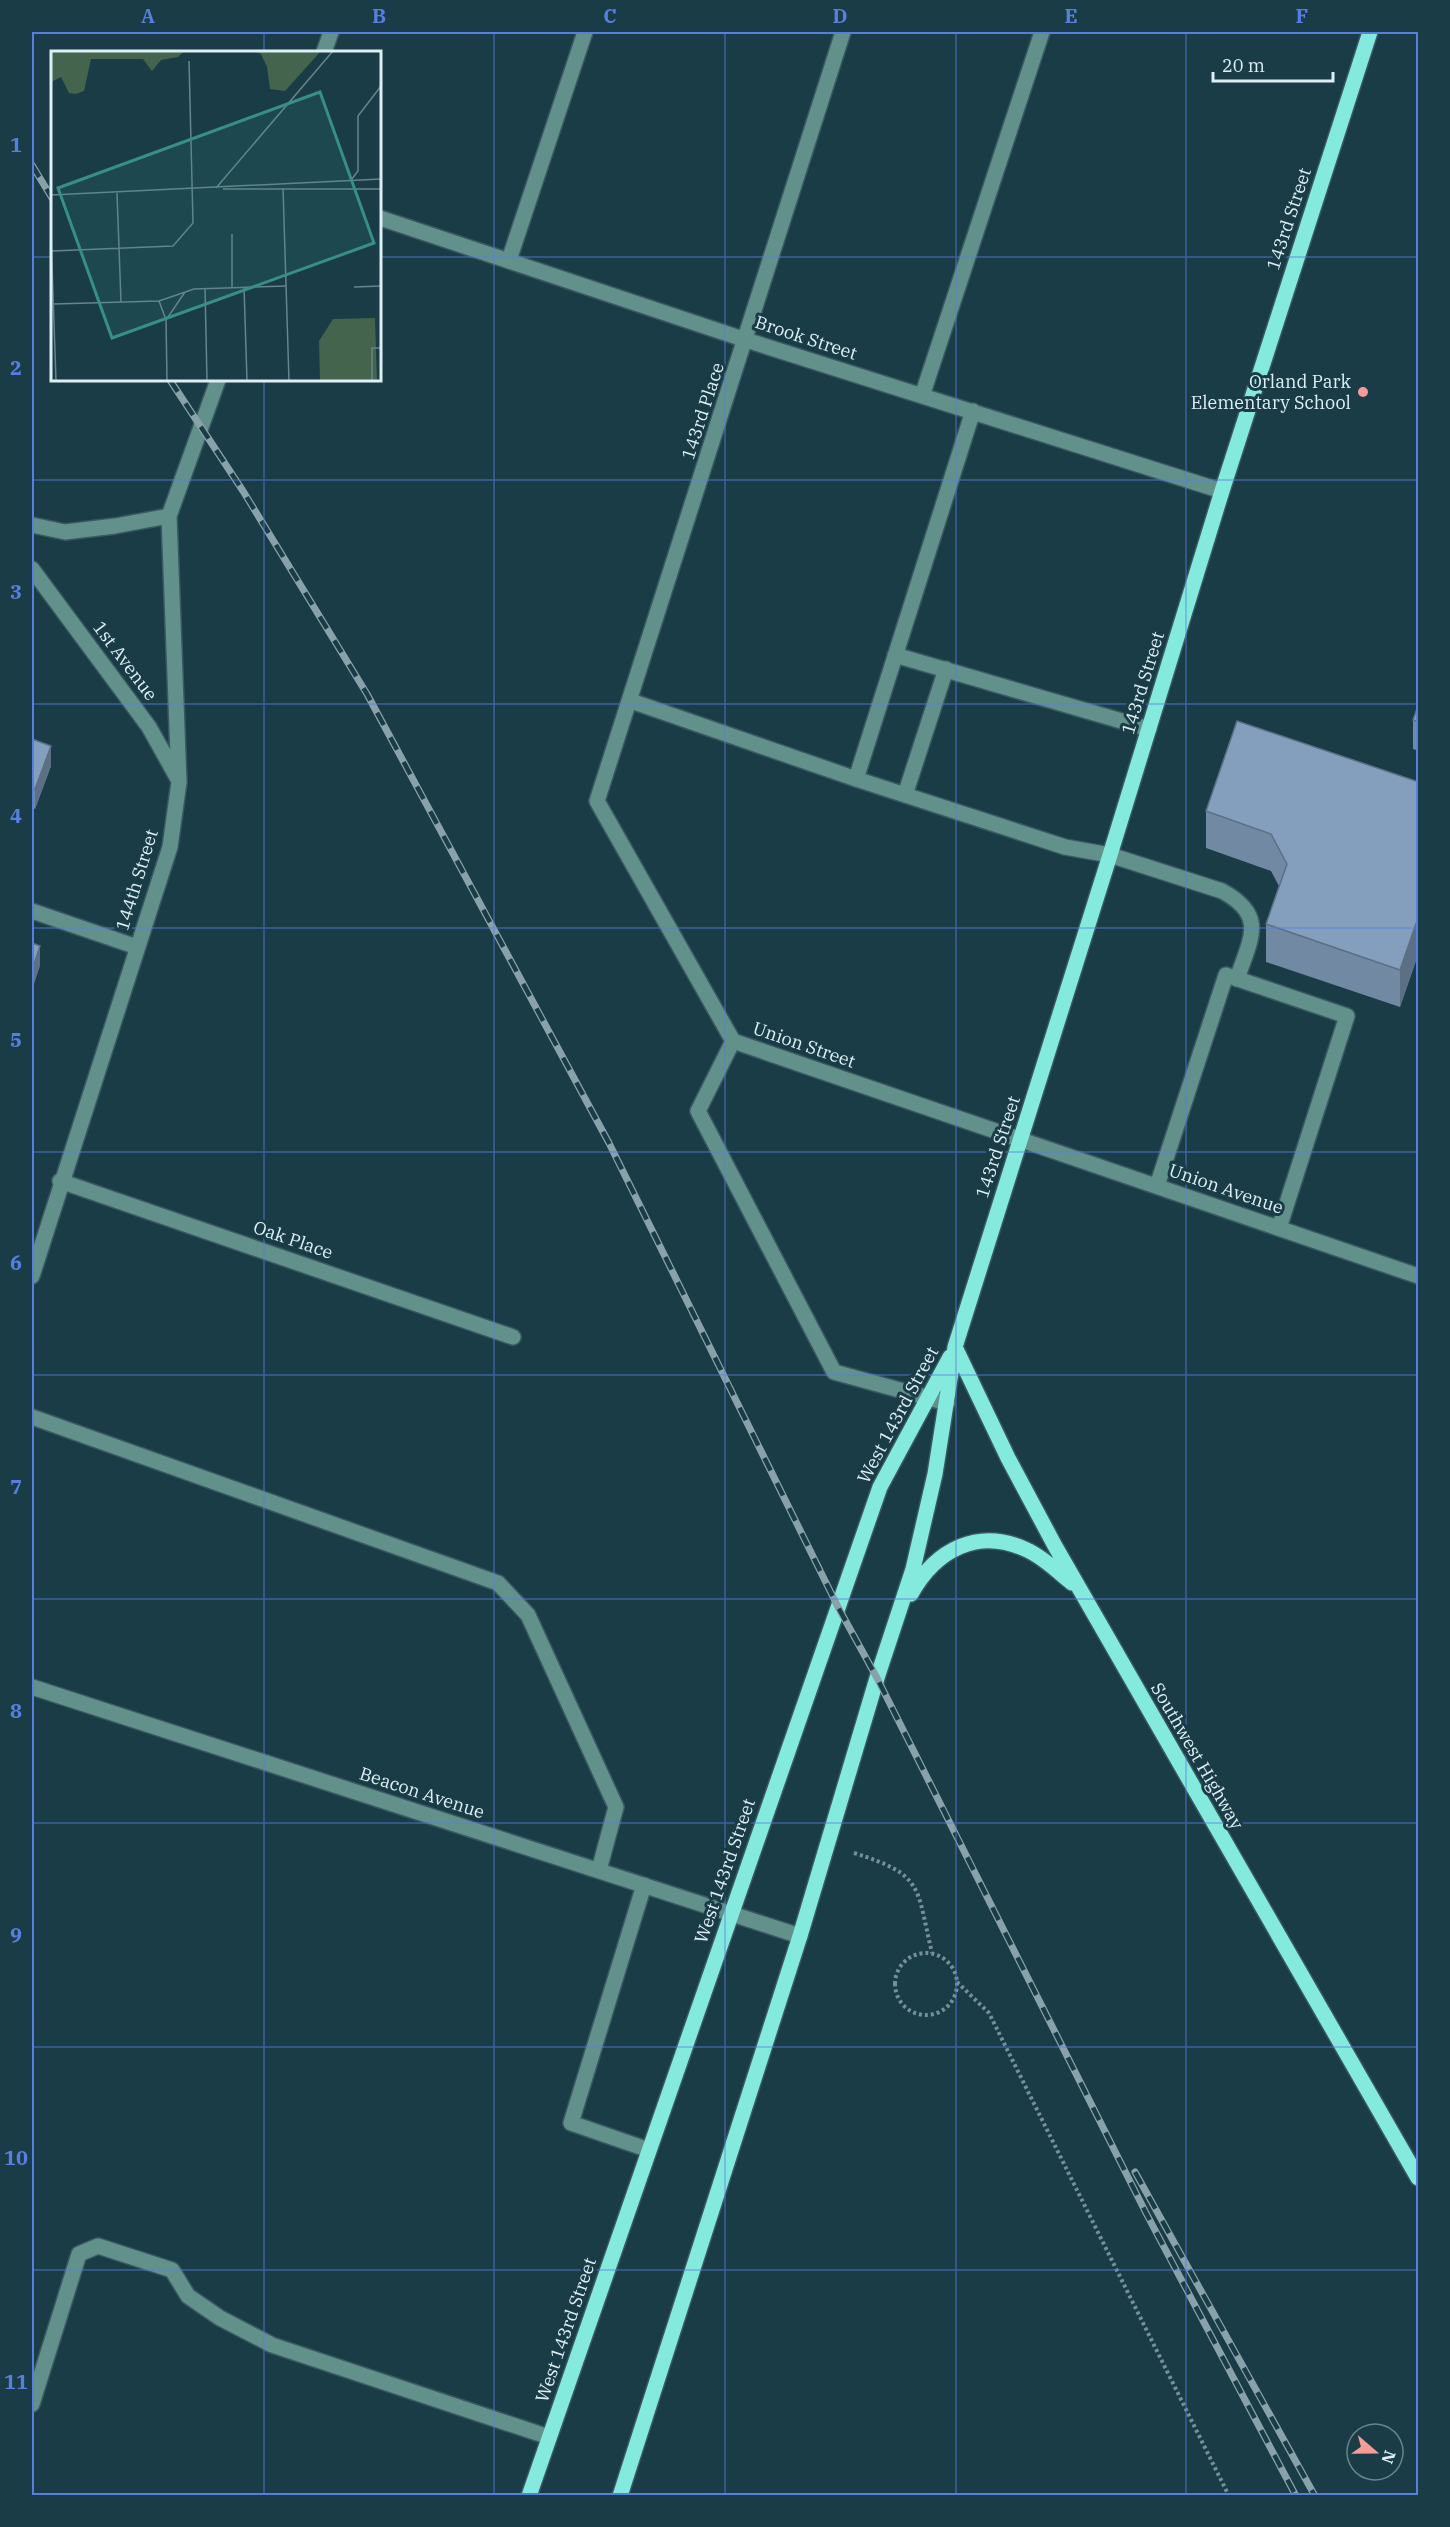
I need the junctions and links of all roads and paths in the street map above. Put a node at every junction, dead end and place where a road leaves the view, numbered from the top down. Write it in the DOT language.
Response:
graph roads {
  1 [pos="331,32"];
  2 [pos="585,32"];
  3 [pos="843,32"];
  4 [pos="1042,32"];
  5 [pos="1370,32"];
  6 [pos="324,51"];
  7 [pos="381,218"];
  8 [pos="508,260"];
  9 [pos="746,340"];
  10 [pos="218,381"];
  11 [pos="922,396"];
  12 [pos="973,411"];
  13 [pos="1222,491"];
  14 [pos="169,516"];
  15 [pos="32,525"];
  16 [pos="32,569"];
  17 [pos="895,655"];
  18 [pos="946,669"];
  19 [pos="631,701"];
  20 [pos="1149,729"];
  21 [pos="856,779"];
  22 [pos="179,782"];
  23 [pos="905,795"];
  24 [pos="597,801"];
  25 [pos="1110,855"];
  26 [pos="32,911"];
  27 [pos="137,946"];
  28 [pos="1237,979"];
  29 [pos="733,1041"];
  30 [pos="1021,1139"];
  31 [pos="60,1181"];
  32 [pos="1157,1186"];
  33 [pos="1279,1228"];
  34 [pos="32,1276"];
  35 [pos="1419,1276"];
  36 [pos="513,1337"];
  37 [pos="955,1347"];
  38 [pos="927,1398"];
  39 [pos="947,1403"];
  40 [pos="32,1417"];
  41 [pos="1080,1590"];
  42 [pos="895,1622"];
  43 [pos="32,1687"];
  44 [pos="827,1845"];
  45 [pos="598,1870"];
  46 [pos="644,1885"];
  47 [pos="732,1912"];
  48 [pos="800,1936"];
  49 [pos="932,1953"];
  50 [pos="957,1982"];
  51 [pos="650,2150"];
  52 [pos="1419,2178"];
  53 [pos="32,2404"];
  54 [pos="549,2437"];
  55 [pos="529,2496"];
  56 [pos="620,2496"];
  57 [pos="1230,2496"];
  1 -- 6 [label="street"];
  2 -- 8 [label="street"];
  3 -- 9 [label="street, 143rd Place"];
  4 -- 11 [label="street"];
  5 -- 13 [label="main road, 143rd Street"];
  7 -- 8 [label="street, Brook Street"];
  8 -- 9 [label="street, Brook Street"];
  9 -- 11 [label="street, Brook Street"];
  9 -- 19 [label="street, 143rd Place"];
  10 -- 14 [label="street, 144th Street"];
  11 -- 12 [label="street, Brook Street"];
  12 -- 13 [label="street, Brook Street"];
  12 -- 17 [label="street"];
  13 -- 20 [label="main road, 143rd Street"];
  14 -- 15 [label="street"];
  14 -- 22 [label="street, 144th Street"];
  16 -- 22 [label="street, 1st Avenue"];
  17 -- 18 [label="street"];
  17 -- 21 [label="street"];
  18 -- 20 [label="street"];
  18 -- 23 [label="street"];
  19 -- 21 [label="street"];
  19 -- 24 [label="street, 143rd Place"];
  20 -- 25 [label="main road, 143rd Street"];
  21 -- 23 [label="street"];
  22 -- 27 [label="street, 144th Street"];
  23 -- 25 [label="street"];
  24 -- 29 [label="street, Union Street"];
  25 -- 28 [label="street"];
  25 -- 30 [label="main road, 143rd Street"];
  26 -- 27 [label="street"];
  27 -- 31 [label="street, 144th Street"];
  28 -- 32 [label="street"];
  28 -- 33 [label="street"];
  29 -- 30 [label="street, Union Street"];
  29 -- 38 [label="street"];
  30 -- 32 [label="street, Union Avenue"];
  30 -- 37 [label="main road, 143rd Street"];
  31 -- 34 [label="street, 144th Street"];
  31 -- 36 [label="street, Oak Place"];
  32 -- 33 [label="street, Union Avenue"];
  33 -- 35 [label="street, Union Avenue"];
  37 -- 38 [label="main road, West 143rd Street"];
  37 -- 39 [label="main road, West 143rd Street"];
  37 -- 41 [label="main road, Southwest Highway"];
  38 -- 39 [label="street"];
  38 -- 47 [label="main road, West 143rd Street"];
  39 -- 42 [label="main road, West 143rd Street"];
  40 -- 45 [label="street"];
  41 -- 42 [label="main road"];
  41 -- 52 [label="main road, Southwest Highway"];
  42 -- 44 [label="main road, West 143rd Street"];
  43 -- 45 [label="street, Beacon Avenue"];
  44 -- 48 [label="main road, West 143rd Street"];
  44 -- 49 [label="path"];
  45 -- 46 [label="street, Beacon Avenue"];
  46 -- 47 [label="street, Beacon Avenue"];
  46 -- 51 [label="street"];
  47 -- 48 [label="street, Beacon Avenue"];
  47 -- 51 [label="main road, West 143rd Street"];
  48 -- 56 [label="main road, West 143rd Street"];
  49 -- 50 [label="path"];
  49 -- 50 [label="path"];
  50 -- 57 [label="path"];
  51 -- 54 [label="main road, West 143rd Street"];
  53 -- 54 [label="street"];
  54 -- 55 [label="main road, West 143rd Street"];
}
